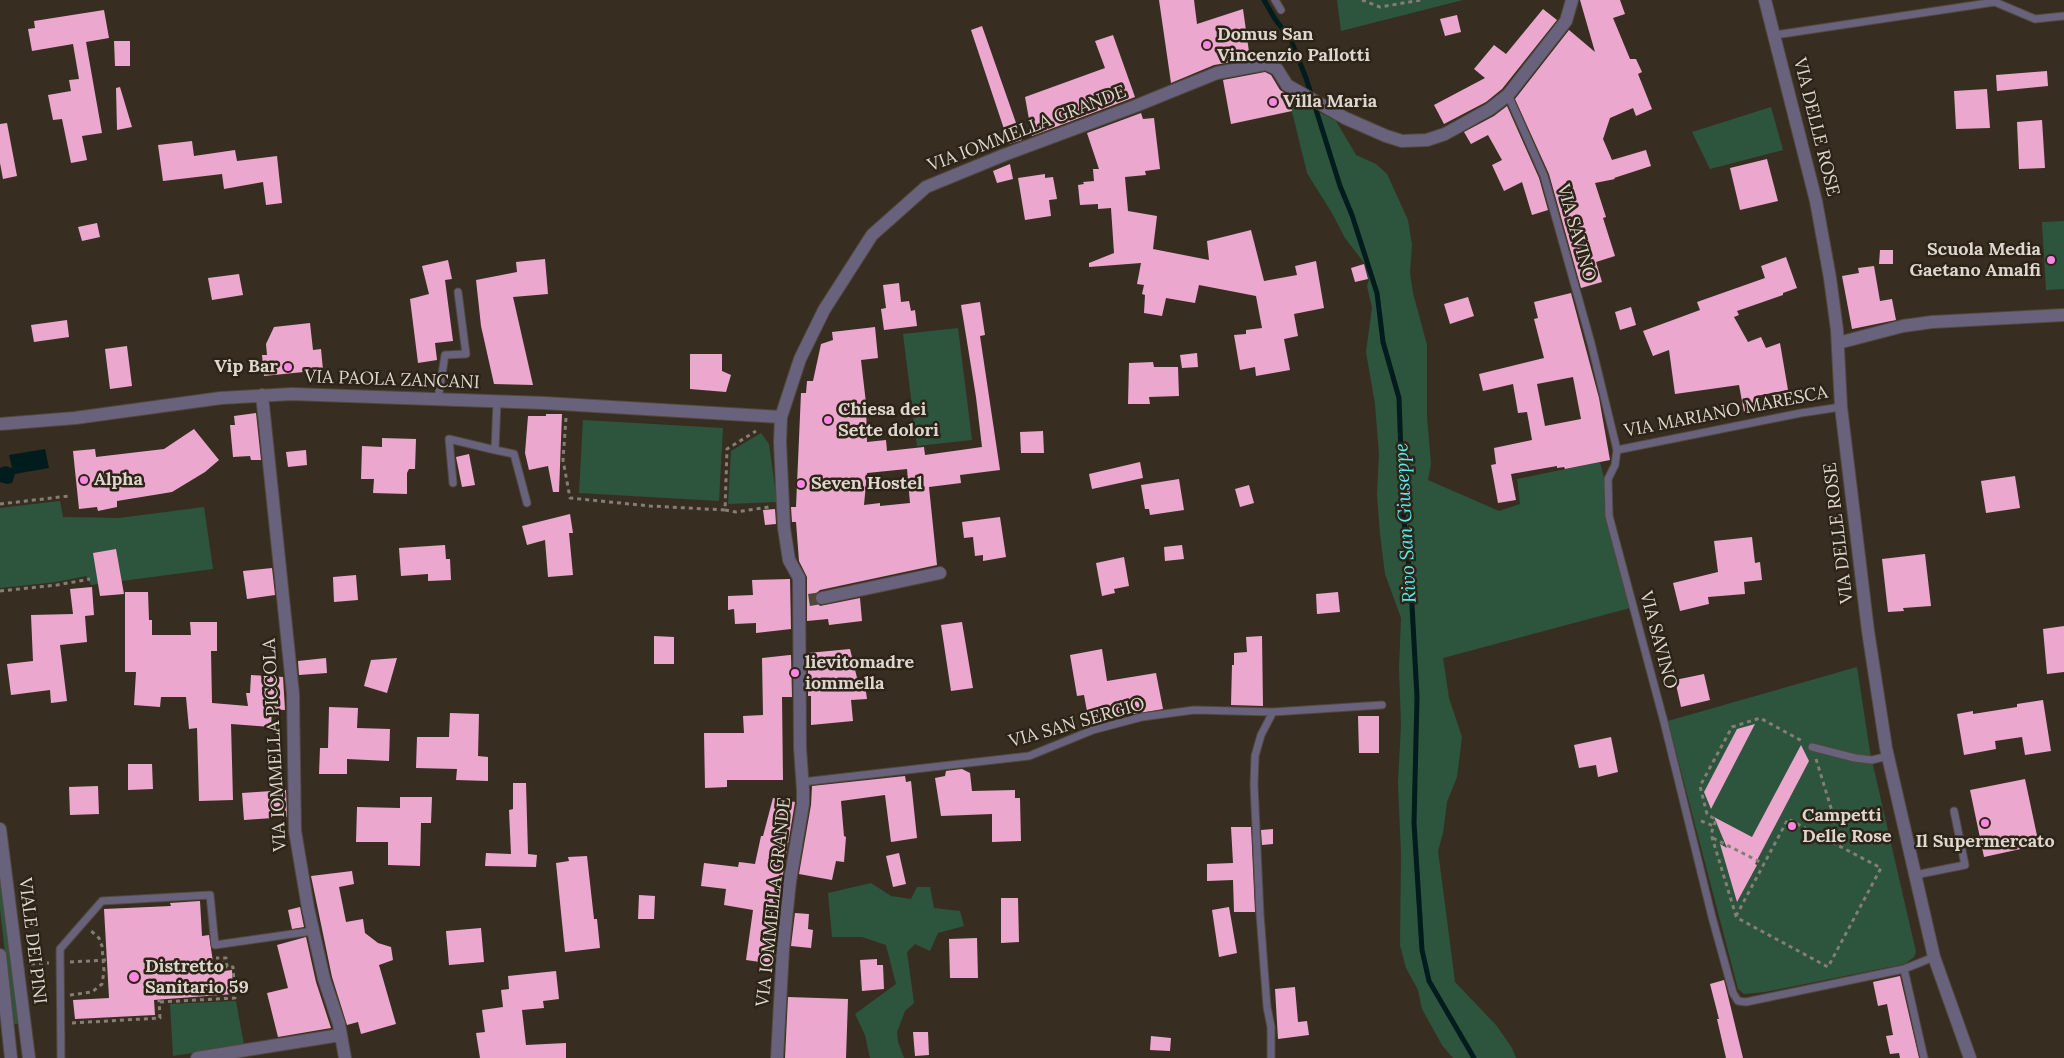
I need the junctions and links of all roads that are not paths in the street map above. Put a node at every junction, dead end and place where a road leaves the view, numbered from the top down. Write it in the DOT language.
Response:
graph roads {
  1 [pos="1275,0"];
  2 [pos="1572,0"];
  3 [pos="1765,0"];
  4 [pos="1281,10"];
  5 [pos="2064,16"];
  6 [pos="1775,35"];
  7 [pos="1508,95"];
  8 [pos="458,292"];
  9 [pos="2064,315"];
  10 [pos="1838,344"];
  11 [pos="262,395"];
  12 [pos="438,399"];
  13 [pos="497,402"];
  14 [pos="1841,407"];
  15 [pos="781,417"];
  16 [pos="1,423"];
  17 [pos="495,450"];
  18 [pos="1617,450"];
  19 [pos="453,483"];
  20 [pos="527,503"];
  21 [pos="940,573"];
  22 [pos="822,598"];
  23 [pos="1382,705"];
  24 [pos="1272,712"];
  25 [pos="1812,747"];
  26 [pos="1888,756"];
  27 [pos="802,782"];
  28 [pos="1954,811"];
  29 [pos="0,829"];
  30 [pos="1915,875"];
  31 [pos="313,931"];
  32 [pos="0,955"];
  33 [pos="1934,957"];
  34 [pos="1904,969"];
  35 [pos="340,1035"];
  36 [pos="12,1058"];
  37 [pos="29,1058"];
  38 [pos="61,1058"];
  39 [pos="197,1058"];
  40 [pos="345,1058"];
  41 [pos="778,1058"];
  42 [pos="1271,1058"];
  43 [pos="1924,1058"];
  44 [pos="1970,1058"];
  1 -- 4 [label="lane"];
  2 -- 7 [label="street"];
  3 -- 6 [label="street, VIA DELLE ROSE"];
  5 -- 6 [label="lane"];
  6 -- 10 [label="street, VIA DELLE ROSE"];
  7 -- 15 [label="street, VIA IOMMELLA GRANDE"];
  7 -- 18 [label="lane, VIA SAVINO"];
  8 -- 12 [label="lane"];
  9 -- 10 [label="street"];
  10 -- 14 [label="street, VIA DELLE ROSE"];
  11 -- 12 [label="street, VIA PAOLA ZANCANI"];
  11 -- 16 [label="street, VIA PAOLA ZANCANI"];
  11 -- 31 [label="street, VIA IOMMELLA PICCOLA"];
  12 -- 13 [label="street, VIA PAOLA ZANCANI"];
  13 -- 15 [label="street, VIA PAOLA ZANCANI"];
  13 -- 17 [label="lane"];
  14 -- 18 [label="lane, VIA MARIANO MARESCA"];
  14 -- 26 [label="street, VIA DELLE ROSE"];
  15 -- 27 [label="street, VIA IOMMELLA GRANDE"];
  17 -- 19 [label="lane"];
  17 -- 20 [label="lane"];
  18 -- 34 [label="lane, VIA SAVINO"];
  21 -- 22 [label="street"];
  23 -- 24 [label="lane, VIA SAN SERGIO"];
  24 -- 27 [label="lane, VIA SAN SERGIO"];
  24 -- 42 [label="lane"];
  25 -- 26 [label="lane"];
  26 -- 30 [label="street, VIA DELLE ROSE"];
  27 -- 41 [label="street, VIA IOMMELLA GRANDE"];
  28 -- 30 [label="lane"];
  29 -- 37 [label="street, VIALE DEI PINI"];
  30 -- 33 [label="street, VIA DELLE ROSE"];
  31 -- 35 [label="street, VIA IOMMELLA PICCOLA"];
  31 -- 38 [label="lane"];
  32 -- 36 [label="street, VIALE DEI PINI"];
  33 -- 34 [label="lane, VIA SAVINO"];
  33 -- 44 [label="street, VIA DELLE ROSE"];
  34 -- 43 [label="lane"];
  35 -- 39 [label="street"];
  35 -- 40 [label="street, VIA IOMMELLA PICCOLA"];
}
